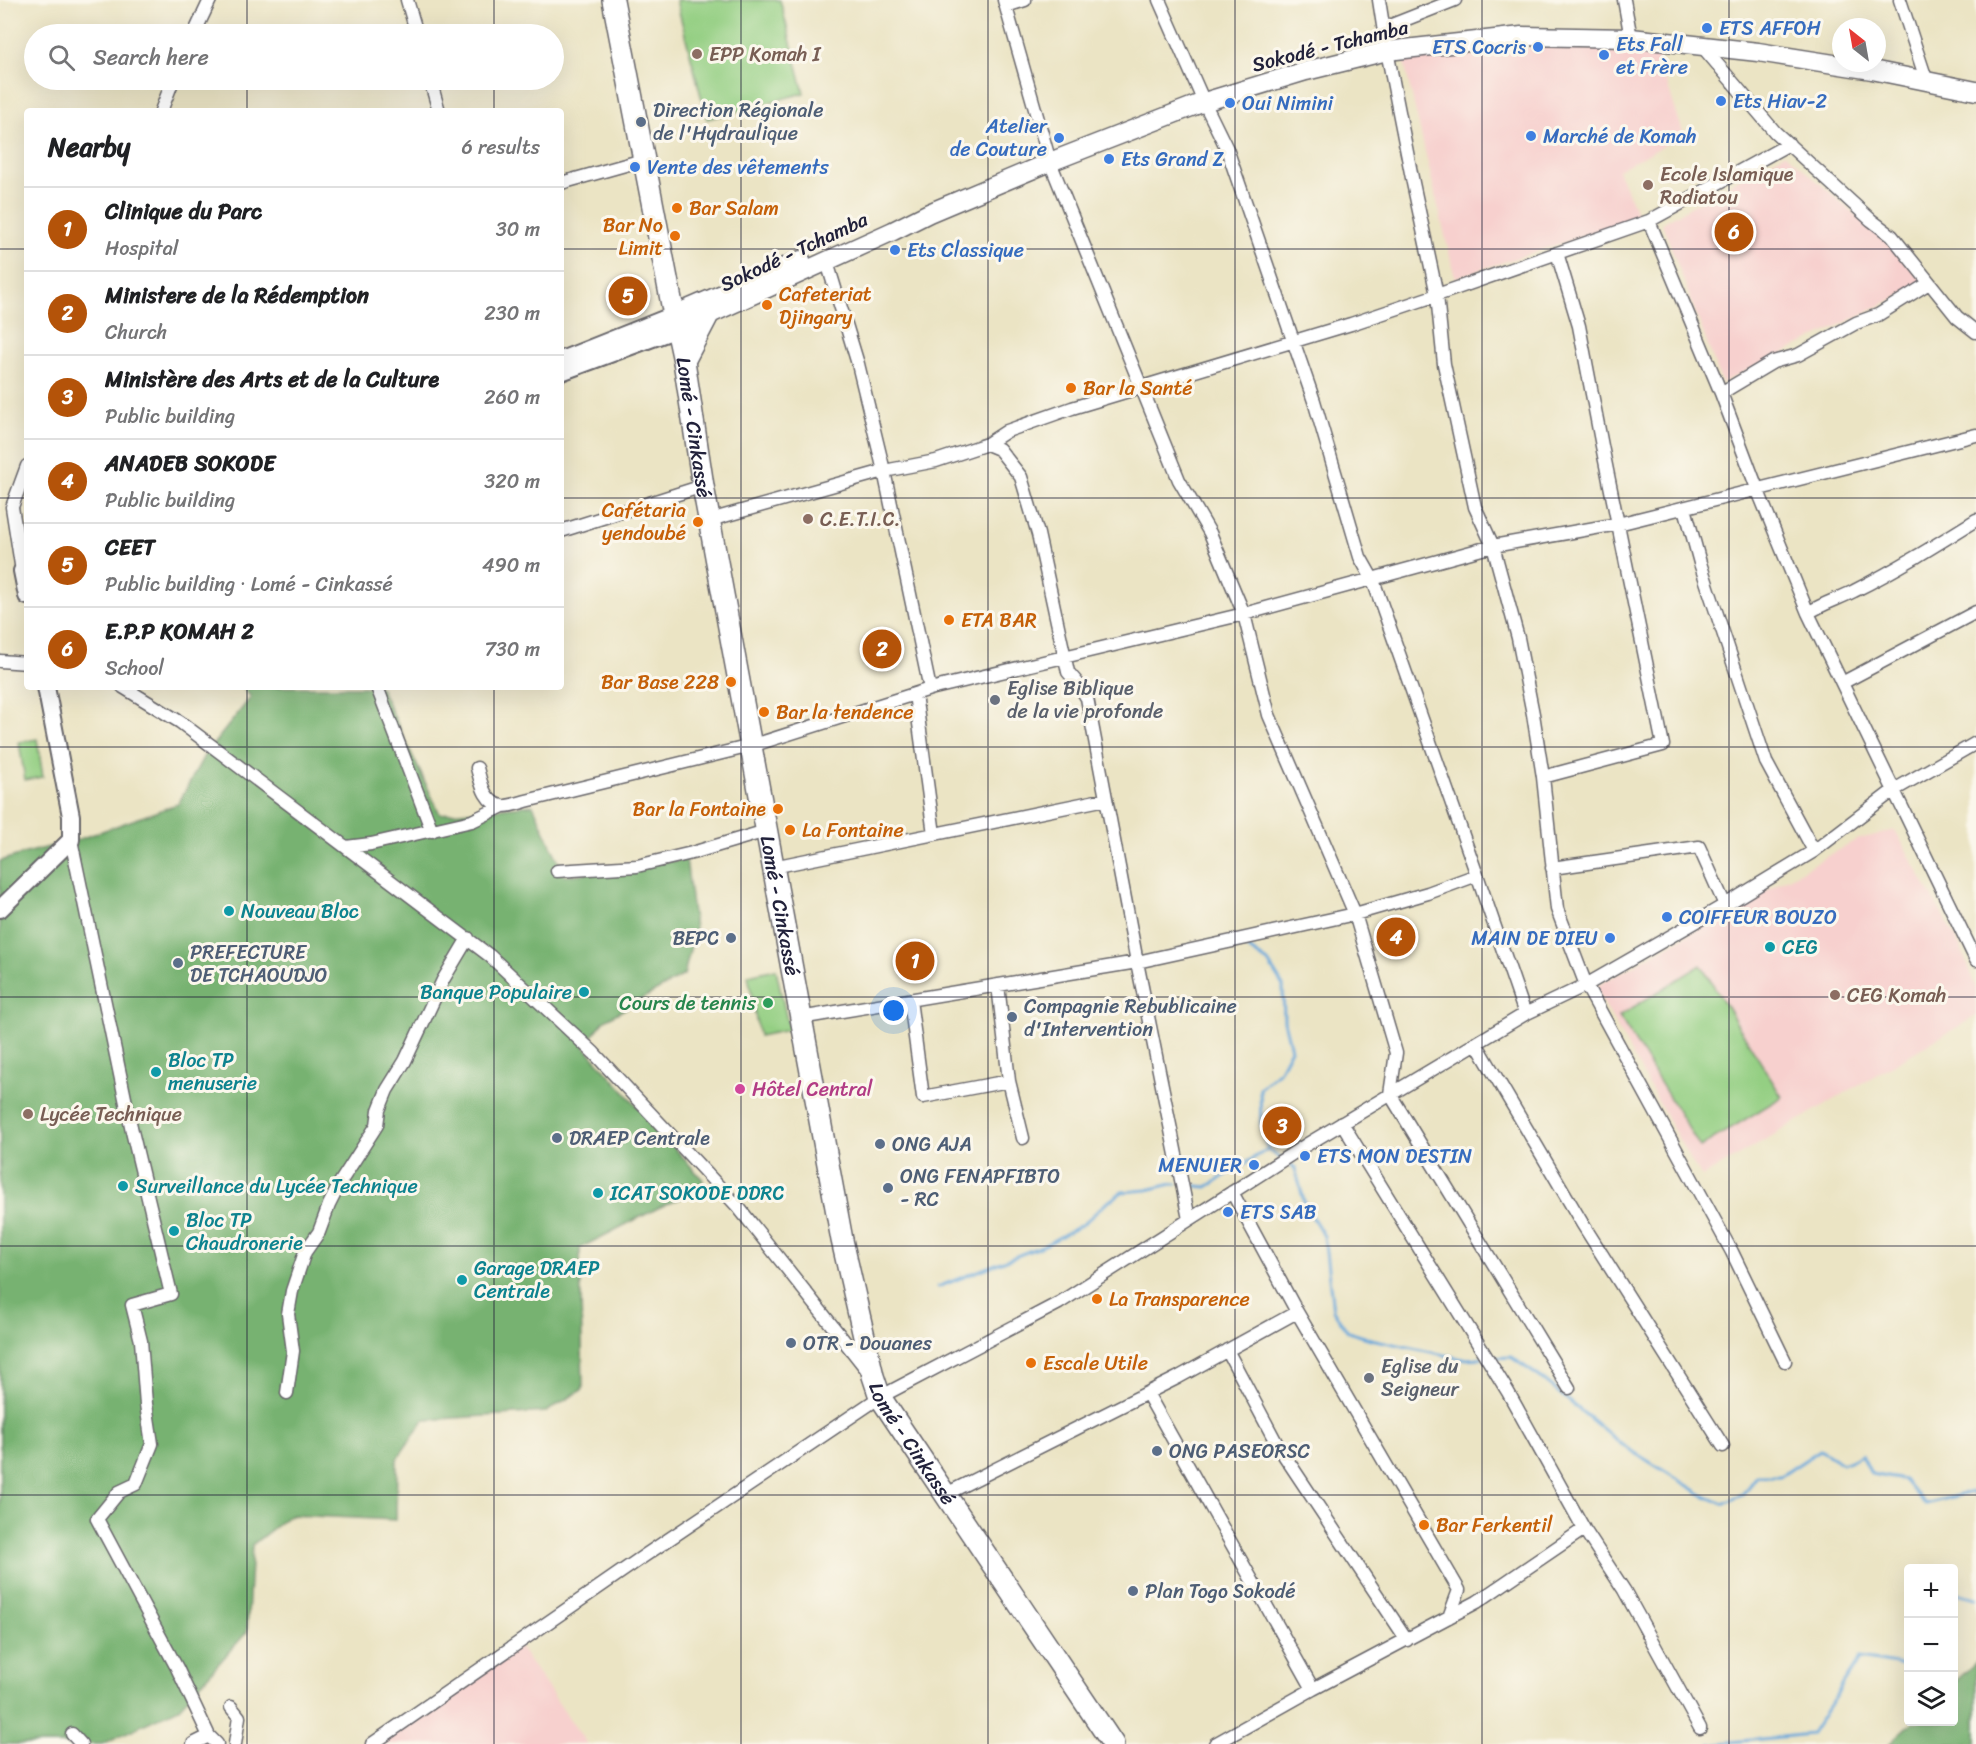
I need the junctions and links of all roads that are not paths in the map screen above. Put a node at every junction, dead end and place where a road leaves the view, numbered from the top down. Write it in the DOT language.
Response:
graph roads {
  1 [pos="210,0"];
  2 [pos="406,0"];
  3 [pos="1025,0"];
  4 [pos="1160,0"];
  5 [pos="1379,0"];
  6 [pos="1455,0"];
  7 [pos="1624,0"];
  8 [pos="1900,0"];
  9 [pos="608,1"];
  10 [pos="1005,3"];
  11 [pos="199,24"];
  12 [pos="414,24"];
  13 [pos="1384,28"];
  14 [pos="1631,38"];
  15 [pos="1701,45"];
  16 [pos="1387,51"];
  17 [pos="1927,82"];
  18 [pos="169,90"];
  19 [pos="432,90"];
  20 [pos="1976,91"];
  21 [pos="1204,102"];
  22 [pos="162,108"];
  23 [pos="438,108"];
  24 [pos="1789,144"];
  25 [pos="643,160"];
  26 [pos="1050,162"];
  27 [pos="564,182"];
  28 [pos="929,213"];
  29 [pos="1649,221"];
  30 [pos="1557,253"];
  31 [pos="827,262"];
  32 [pos="1929,283"];
  33 [pos="1437,295"];
  34 [pos="707,317"];
  35 [pos="675,322"];
  36 [pos="1976,332"];
  37 [pos="1293,341"];
  38 [pos="564,359"];
  39 [pos="684,361"];
  40 [pos="564,371"];
  41 [pos="1141,388"];
  42 [pos="1721,393"];
  43 [pos="1976,435"];
  44 [pos="987,444"];
  45 [pos="884,471"];
  46 [pos="24,474"];
  47 [pos="703,486"];
  48 [pos="1758,491"];
  49 [pos="1685,508"];
  50 [pos="710,520"];
  51 [pos="1976,520"];
  52 [pos="1618,524"];
  53 [pos="564,530"];
  54 [pos="1493,546"];
  55 [pos="24,573"];
  56 [pos="1373,579"];
  57 [pos="1976,612"];
  58 [pos="1808,613"];
  59 [pos="1244,614"];
  60 [pos="1065,658"];
  61 [pos="0,661"];
  62 [pos="24,663"];
  63 [pos="1842,683"];
  64 [pos="930,689"];
  65 [pos="47,690"];
  66 [pos="128,690"];
  67 [pos="378,690"];
  68 [pos="915,694"];
  69 [pos="1976,743"];
  70 [pos="751,746"];
  71 [pos="477,768"];
  72 [pos="1543,777"];
  73 [pos="1894,790"];
  74 [pos="1106,799"];
  75 [pos="502,806"];
  76 [pos="432,831"];
  77 [pos="766,831"];
  78 [pos="934,834"];
  79 [pos="70,840"];
  80 [pos="346,847"];
  81 [pos="1814,851"];
  82 [pos="773,867"];
  83 [pos="1552,868"];
  84 [pos="557,871"];
  85 [pos="1477,875"];
  86 [pos="1725,905"];
  87 [pos="0,909"];
  88 [pos="1355,914"];
  89 [pos="468,938"];
  90 [pos="1976,960"];
  91 [pos="1137,962"];
  92 [pos="998,985"];
  93 [pos="1586,985"];
  94 [pos="910,1000"];
  95 [pos="1525,1014"];
  96 [pos="800,1018"];
  97 [pos="1476,1043"];
  98 [pos="1009,1081"];
  99 [pos="1390,1094"];
  100 [pos="1342,1123"];
  101 [pos="1023,1138"];
  102 [pos="1232,1192"];
  103 [pos="1189,1219"];
  104 [pos="1297,1312"];
  105 [pos="1227,1350"];
  106 [pos="1785,1361"];
  107 [pos="873,1376"];
  108 [pos="1569,1388"];
  109 [pos="287,1393"];
  110 [pos="1147,1393"];
  111 [pos="880,1396"];
  112 [pos="1723,1446"];
  113 [pos="946,1494"];
  114 [pos="1584,1529"];
  115 [pos="1459,1590"];
  116 [pos="1478,1602"];
  117 [pos="1449,1617"];
  118 [pos="1407,1640"];
  119 [pos="1313,1689"];
  120 [pos="231,1707"];
  121 [pos="1700,1728"];
  122 [pos="72,1734"];
  123 [pos="213,1740"];
  124 [pos="81,1744"];
  125 [pos="193,1744"];
  126 [pos="236,1744"];
  127 [pos="372,1744"];
  128 [pos="1113,1744"];
  129 [pos="1215,1744"];
  1 -- 11 [label="street"];
  2 -- 12 [label="street"];
  3 -- 10 [label="street"];
  4 -- 21 [label="street"];
  5 -- 13 [label="street"];
  6 -- 13 [label="street"];
  7 -- 14 [label="street"];
  8 -- 17 [label="street"];
  9 -- 25 [label="highway, Lomé - Cinkassé"];
  10 -- 26 [label="street"];
  13 -- 16 [label="street"];
  14 -- 15 [label="main road, Sokodé - Tchamba"];
  14 -- 16 [label="main road, Sokodé - Tchamba"];
  15 -- 17 [label="main road, Sokodé - Tchamba"];
  15 -- 24 [label="street"];
  16 -- 21 [label="main road, Sokodé - Tchamba"];
  16 -- 33 [label="street"];
  17 -- 20 [label="main road, Sokodé - Tchamba"];
  18 -- 22 [label="street"];
  19 -- 23 [label="street"];
  21 -- 26 [label="main road, Sokodé - Tchamba"];
  21 -- 37 [label="street"];
  24 -- 29 [label="street"];
  24 -- 32 [label="street"];
  25 -- 27 [label="street"];
  25 -- 35 [label="highway, Lomé - Cinkassé"];
  26 -- 28 [label="main road, Sokodé - Tchamba"];
  26 -- 41 [label="street"];
  28 -- 31 [label="main road, Sokodé - Tchamba"];
  28 -- 35 [label="main road, Sokodé - Tchamba"];
  29 -- 30 [label="street"];
  29 -- 42 [label="street"];
  30 -- 33 [label="street"];
  30 -- 52 [label="street"];
  31 -- 34 [label="main road, Sokodé - Tchamba"];
  31 -- 45 [label="street"];
  32 -- 36 [label="street"];
  32 -- 42 [label="street"];
  33 -- 37 [label="street"];
  33 -- 54 [label="street"];
  34 -- 35 [label="main road, Sokodé - Tchamba"];
  34 -- 39 [label="highway"];
  35 -- 38 [label="main road"];
  35 -- 39 [label="highway, Lomé - Cinkassé"];
  35 -- 40 [label="main road"];
  37 -- 41 [label="street"];
  37 -- 56 [label="street"];
  39 -- 47 [label="highway, Lomé - Cinkassé"];
  41 -- 44 [label="street"];
  41 -- 59 [label="street"];
  42 -- 48 [label="street"];
  43 -- 48 [label="street"];
  44 -- 45 [label="street"];
  44 -- 60 [label="street"];
  45 -- 50 [label="street"];
  45 -- 64 [label="street"];
  46 -- 55 [label="street"];
  47 -- 50 [label="highway, Lomé - Cinkassé"];
  47 -- 53 [label="street"];
  48 -- 49 [label="street"];
  48 -- 58 [label="street"];
  49 -- 52 [label="street"];
  49 -- 81 [label="street"];
  50 -- 70 [label="highway, Lomé - Cinkassé"];
  51 -- 58 [label="street"];
  52 -- 54 [label="street"];
  52 -- 72 [label="street"];
  54 -- 56 [label="street"];
  54 -- 72 [label="street"];
  56 -- 59 [label="street"];
  56 -- 85 [label="street"];
  57 -- 63 [label="street"];
  58 -- 63 [label="street"];
  59 -- 60 [label="street"];
  59 -- 88 [label="street"];
  60 -- 64 [label="street"];
  60 -- 74 [label="street"];
  61 -- 62 [label="street"];
  63 -- 73 [label="street"];
  64 -- 68 [label="street"];
  65 -- 79 [label="main road"];
  66 -- 80 [label="street"];
  67 -- 76 [label="street"];
  68 -- 70 [label="street"];
  68 -- 78 [label="street"];
  69 -- 73 [label="street"];
  70 -- 75 [label="street"];
  70 -- 77 [label="highway, Lomé - Cinkassé"];
  71 -- 75 [label="street"];
  72 -- 83 [label="street"];
  73 -- 81 [label="street"];
  73 -- 90 [label="street"];
  74 -- 78 [label="street"];
  74 -- 91 [label="street"];
  75 -- 76 [label="street"];
  76 -- 80 [label="street"];
  77 -- 82 [label="highway, Lomé - Cinkassé"];
  77 -- 84 [label="street"];
  78 -- 82 [label="street"];
  79 -- 87 [label="main road"];
  79 -- 123 [label="street"];
  80 -- 89 [label="street"];
  81 -- 86 [label="street"];
  82 -- 96 [label="highway, Lomé - Cinkassé"];
  83 -- 86 [label="street"];
  83 -- 93 [label="street"];
  85 -- 88 [label="street"];
  85 -- 95 [label="street"];
  86 -- 93 [label="street"];
  88 -- 91 [label="street"];
  88 -- 99 [label="street"];
  89 -- 107 [label="street"];
  89 -- 109 [label="street"];
  91 -- 92 [label="street"];
  91 -- 103 [label="street"];
  92 -- 94 [label="street"];
  92 -- 98 [label="street"];
  93 -- 95 [label="street"];
  93 -- 106 [label="street"];
  94 -- 96 [label="street"];
  94 -- 98 [label="street"];
  95 -- 97 [label="street"];
  96 -- 107 [label="highway, Lomé - Cinkassé"];
  97 -- 99 [label="street"];
  97 -- 112 [label="street"];
  98 -- 101 [label="street"];
  99 -- 100 [label="street"];
  99 -- 108 [label="street"];
  100 -- 102 [label="street"];
  100 -- 114 [label="street"];
  102 -- 103 [label="street"];
  102 -- 104 [label="street"];
  103 -- 111 [label="street"];
  104 -- 105 [label="street"];
  104 -- 115 [label="street"];
  105 -- 110 [label="street"];
  105 -- 118 [label="street"];
  107 -- 111 [label="highway, Lomé - Cinkassé"];
  110 -- 113 [label="street"];
  110 -- 119 [label="street"];
  111 -- 113 [label="highway, Lomé - Cinkassé"];
  111 -- 127 [label="street"];
  113 -- 128 [label="highway, Lomé - Cinkassé"];
  114 -- 116 [label="street"];
  114 -- 121 [label="street"];
  115 -- 116 [label="street"];
  115 -- 117 [label="street"];
  116 -- 117 [label="street"];
  117 -- 118 [label="street"];
  118 -- 119 [label="street"];
  119 -- 129 [label="street"];
  120 -- 126 [label="street"];
  122 -- 124 [label="street"];
  123 -- 125 [label="street"];
}
